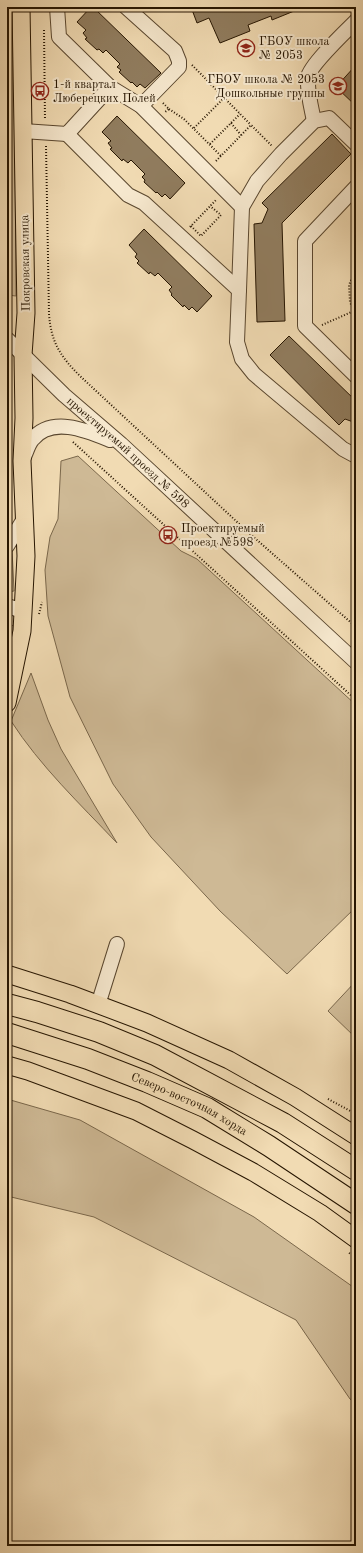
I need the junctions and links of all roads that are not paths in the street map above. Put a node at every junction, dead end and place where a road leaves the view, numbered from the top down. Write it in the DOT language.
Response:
graph roads {
  1 [pos="20,7"];
  2 [pos="57,7"];
  3 [pos="126,7"];
  4 [pos="356,21"];
  5 [pos="110,87"];
  6 [pos="141,106"];
  7 [pos="314,120"];
  8 [pos="23,132"];
  9 [pos="66,134"];
  10 [pos="356,144"];
  11 [pos="356,187"];
  12 [pos="242,207"];
  13 [pos="240,290"];
  14 [pos="7,339"];
  15 [pos="23,356"];
  16 [pos="356,376"];
  17 [pos="121,444"];
  18 [pos="356,456"];
  19 [pos="22,462"];
  20 [pos="24,519"];
  21 [pos="7,546"];
  22 [pos="7,606"];
  23 [pos="23,611"];
  24 [pos="356,662"];
  25 [pos="7,704"];
  26 [pos="117,944"];
  27 [pos="7,974"];
  28 [pos="7,1004"];
  29 [pos="98,1005"];
  30 [pos="7,1033"];
  31 [pos="7,1065"];
  32 [pos="356,1136"];
  33 [pos="356,1170"];
  34 [pos="356,1204"];
  35 [pos="350,1244"];
  1 -- 8 [label="main road, Покровская улица"];
  2 -- 5 [label="street"];
  3 -- 6 [label="street"];
  4 -- 7 [label="street"];
  5 -- 6 [label="street"];
  5 -- 9 [label="street"];
  6 -- 12 [label="street"];
  7 -- 10 [label="street"];
  7 -- 12 [label="street"];
  8 -- 9 [label="street"];
  8 -- 15 [label="main road, Покровская улица"];
  9 -- 13 [label="street"];
  11 -- 16 [label="street"];
  12 -- 13 [label="street"];
  13 -- 18 [label="street"];
  14 -- 15 [label="street, проектируемый проезд № 598"];
  15 -- 17 [label="street, проектируемый проезд № 598"];
  15 -- 19 [label="main road, Покровская улица"];
  17 -- 19 [label="street"];
  17 -- 24 [label="street, проектируемый проезд № 598"];
  19 -- 20 [label="main road, Покровская улица"];
  20 -- 21 [label="street"];
  20 -- 23 [label="main road, Покровская улица"];
  22 -- 23 [label="street"];
  23 -- 25 [label="main road, Покровская улица"];
  26 -- 29 [label="street"];
  27 -- 29 [label="main road"];
  28 -- 33 [label="highway"];
  29 -- 32 [label="main road"];
  30 -- 34 [label="highway, Северо-восточная хорда"];
  31 -- 35 [label="main road"];
}
